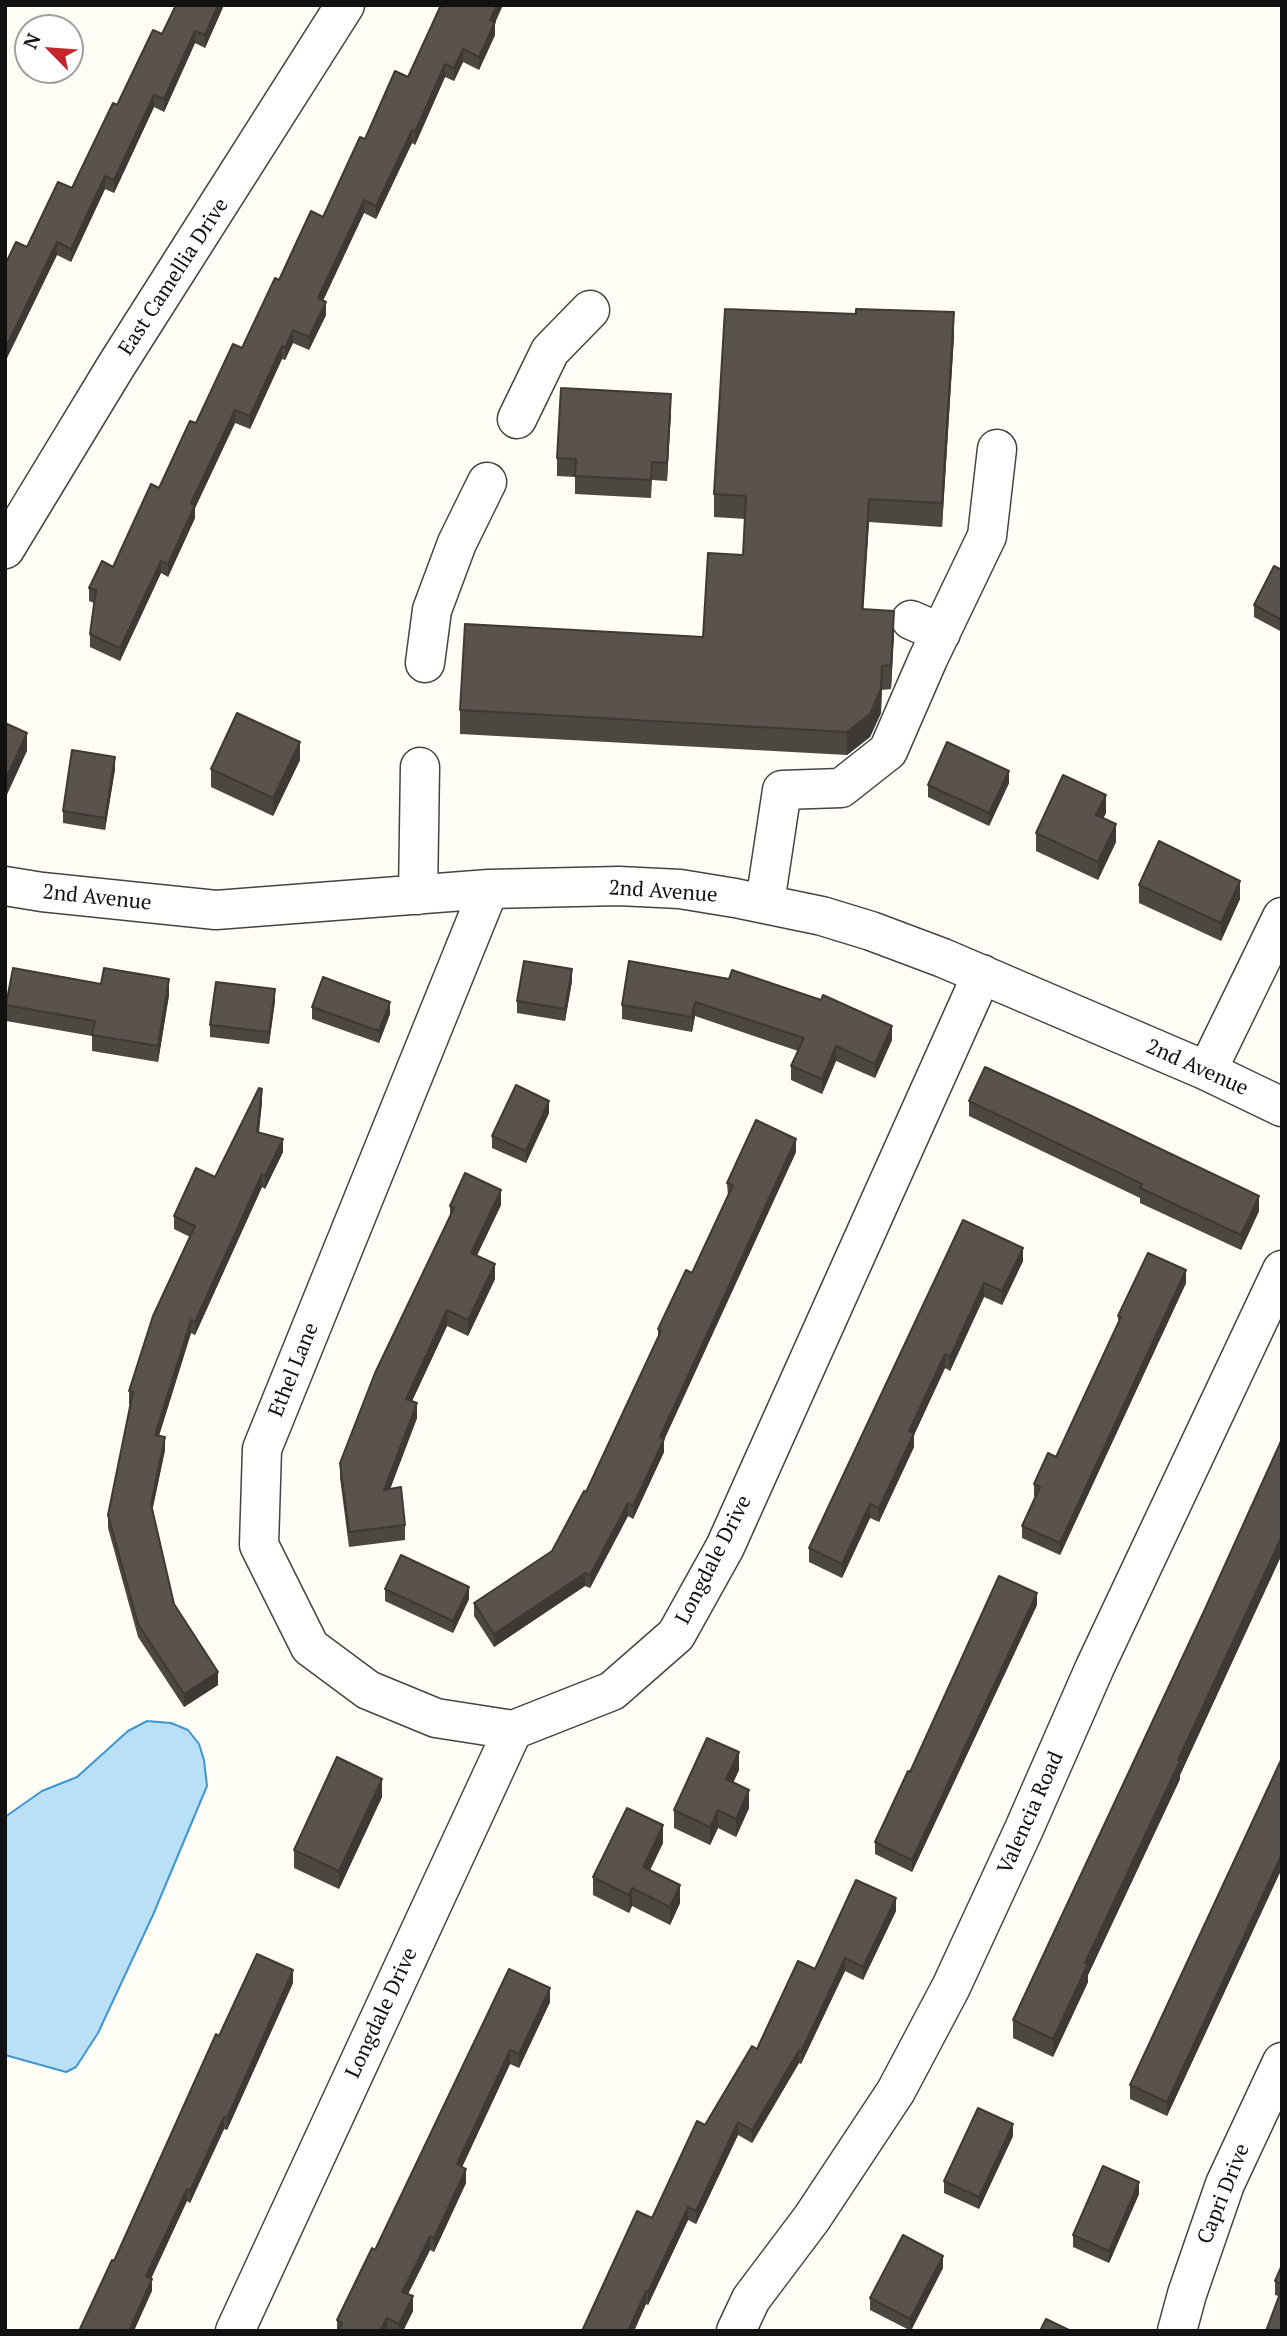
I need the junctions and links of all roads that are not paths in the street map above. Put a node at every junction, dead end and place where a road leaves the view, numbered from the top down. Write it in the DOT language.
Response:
graph roads {
  1 [pos="345,5"];
  2 [pos="590,310"];
  3 [pos="517,419"];
  4 [pos="997,449"];
  5 [pos="487,482"];
  6 [pos="5,549"];
  7 [pos="425,663"];
  8 [pos="420,767"];
  9 [pos="5,886"];
  10 [pos="489,889"];
  11 [pos="418,895"];
  12 [pos="765,903"];
  13 [pos="1282,917"];
  14 [pos="982,974"];
  15 [pos="1208,1071"];
  16 [pos="1282,1107"];
  17 [pos="1282,1270"];
  18 [pos="513,1730"];
  19 [pos="1282,2062"];
  20 [pos="235,2331"];
  21 [pos="736,2331"];
  22 [pos="1177,2331"];
  1 -- 6 [label="street, East Camellia Drive"];
  2 -- 3 [label="street"];
  4 -- 12 [label="street"];
  5 -- 7 [label="street"];
  8 -- 11 [label="street"];
  9 -- 11 [label="street, 2nd Avenue"];
  10 -- 11 [label="street, 2nd Avenue"];
  10 -- 12 [label="street, 2nd Avenue"];
  10 -- 18 [label="street, Ethel Lane"];
  12 -- 14 [label="street, 2nd Avenue"];
  13 -- 15 [label="street"];
  14 -- 15 [label="street, 2nd Avenue"];
  14 -- 18 [label="street, Longdale Drive"];
  15 -- 16 [label="street, 2nd Avenue"];
  17 -- 21 [label="street, Valencia Road"];
  18 -- 20 [label="street, Longdale Drive"];
  19 -- 22 [label="street, Capri Drive"];
}
